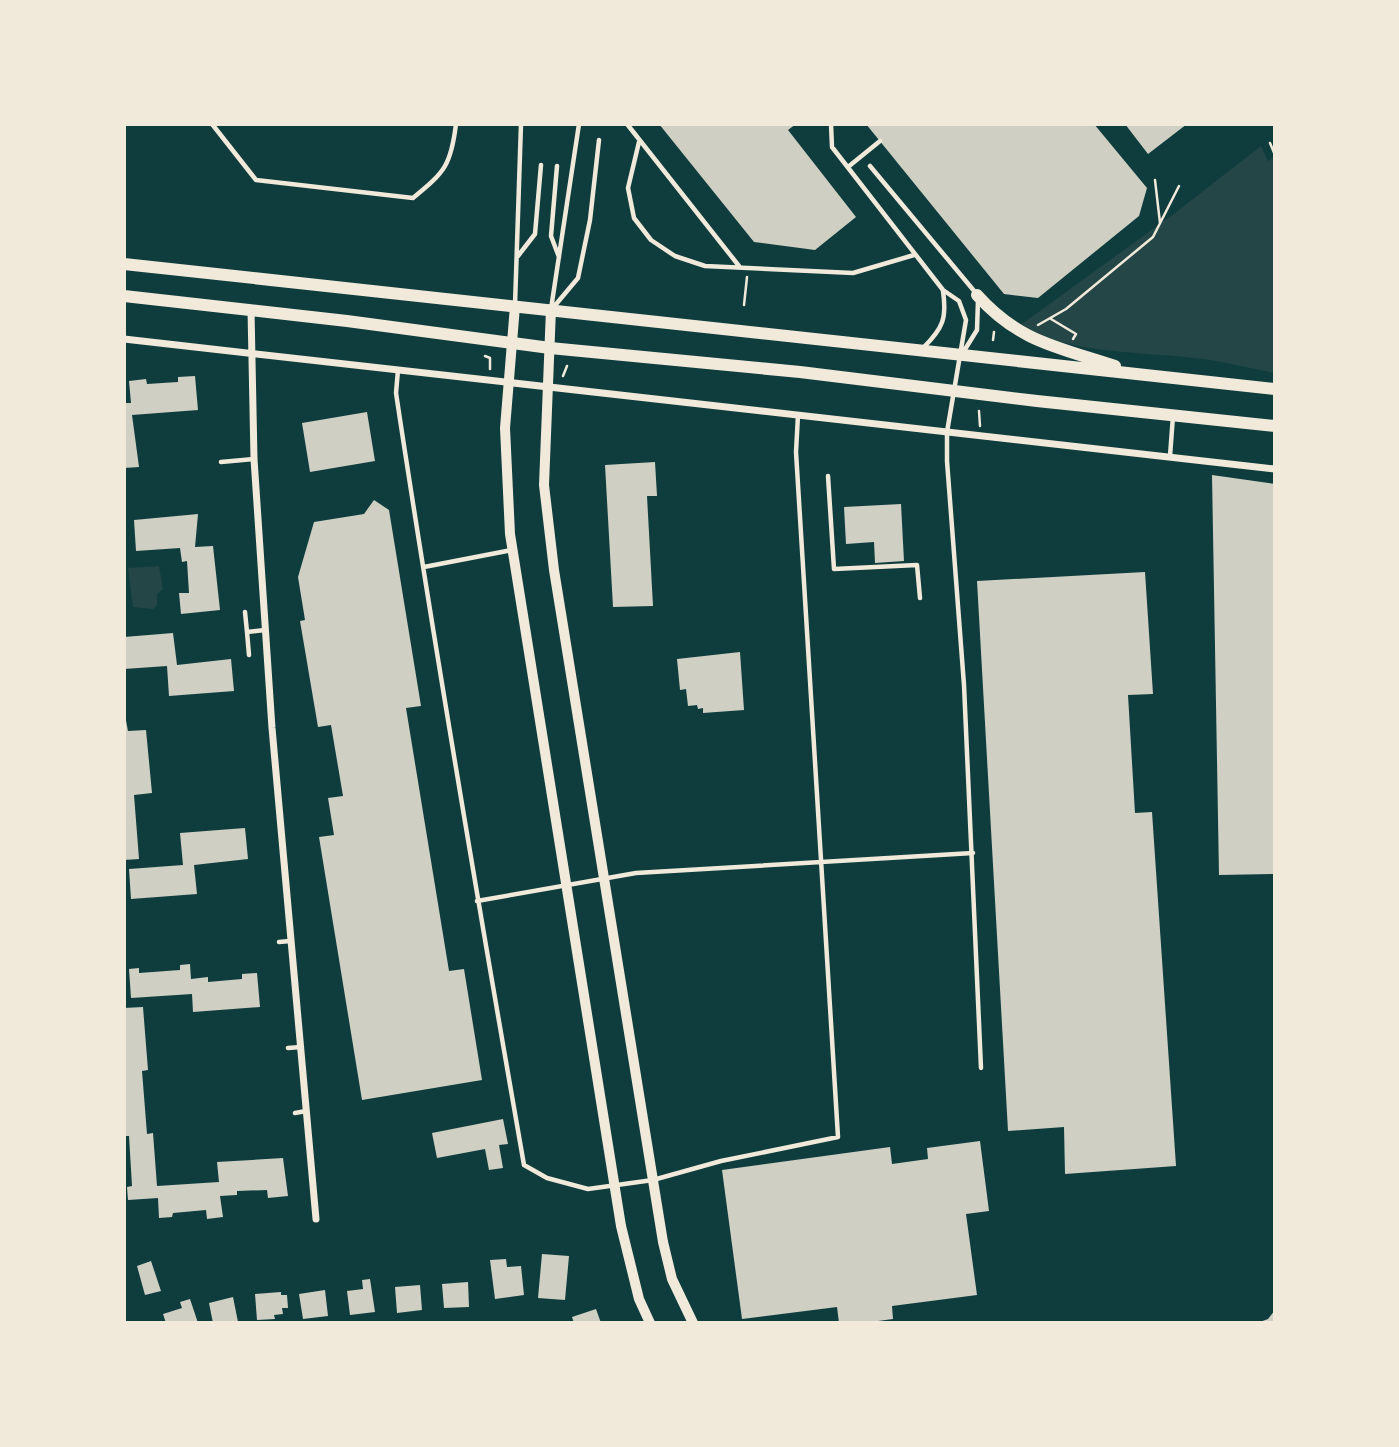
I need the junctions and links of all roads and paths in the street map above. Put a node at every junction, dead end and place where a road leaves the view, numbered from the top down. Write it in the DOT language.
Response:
graph roads {
  1 [pos="212,124"];
  2 [pos="456,124"];
  3 [pos="521,124"];
  4 [pos="579,124"];
  5 [pos="627,124"];
  6 [pos="831,124"];
  7 [pos="599,140"];
  8 [pos="880,141"];
  9 [pos="639,142"];
  10 [pos="1270,143"];
  11 [pos="1275,155"];
  12 [pos="541,165"];
  13 [pos="557,166"];
  14 [pos="870,166"];
  15 [pos="848,167"];
  16 [pos="1155,180"];
  17 [pos="1179,186"];
  18 [pos="1160,223"];
  19 [pos="914,255"];
  20 [pos="517,257"];
  21 [pos="559,258"];
  22 [pos="124,264"];
  23 [pos="738,266"];
  24 [pos="747,275"];
  25 [pos="943,290"];
  26 [pos="977,295"];
  27 [pos="124,296"];
  28 [pos="744,305"];
  29 [pos="515,306"];
  30 [pos="551,309"];
  31 [pos="251,310"];
  32 [pos="1051,319"];
  33 [pos="1035,327"];
  34 [pos="983,331"];
  35 [pos="994,332"];
  36 [pos="1004,337"];
  37 [pos="124,339"];
  38 [pos="1073,339"];
  39 [pos="993,340"];
  40 [pos="513,343"];
  41 [pos="550,348"];
  42 [pos="921,350"];
  43 [pos="250,353"];
  44 [pos="962,354"];
  45 [pos="485,356"];
  46 [pos="567,366"];
  47 [pos="398,370"];
  48 [pos="490,373"];
  49 [pos="1142,374"];
  50 [pos="563,380"];
  51 [pos="509,382"];
  52 [pos="548,387"];
  53 [pos="1275,389"];
  54 [pos="955,390"];
  55 [pos="979,411"];
  56 [pos="798,415"];
  57 [pos="1173,415"];
  58 [pos="980,426"];
  59 [pos="1275,426"];
  60 [pos="947,432"];
  61 [pos="1170,457"];
  62 [pos="254,459"];
  63 [pos="221,462"];
  64 [pos="1275,469"];
  65 [pos="828,476"];
  66 [pos="513,550"];
  67 [pos="424,566"];
  68 [pos="920,598"];
  69 [pos="245,612"];
  70 [pos="265,630"];
  71 [pos="247,632"];
  72 [pos="249,655"];
  73 [pos="272,728"];
  74 [pos="262,729"];
  75 [pos="277,785"];
  76 [pos="268,786"];
  77 [pos="973,853"];
  78 [pos="820,862"];
  79 [pos="604,881"];
  80 [pos="566,886"];
  81 [pos="477,901"];
  82 [pos="291,941"];
  83 [pos="279,942"];
  84 [pos="301,1047"];
  85 [pos="288,1048"];
  86 [pos="981,1068"];
  87 [pos="307,1111"];
  88 [pos="295,1113"];
  89 [pos="653,1180"];
  90 [pos="615,1185"];
  91 [pos="316,1219"];
  92 [pos="650,1323"];
  93 [pos="694,1323"];
  1 -- 2 [label="lane"];
  3 -- 20 [label="lane"];
  4 -- 21 [label="lane"];
  5 -- 9 [label="lane"];
  6 -- 15 [label="lane"];
  7 -- 30 [label="lane"];
  8 -- 15 [label="lane"];
  9 -- 23 [label="lane"];
  9 -- 23 [label="lane"];
  10 -- 11 [label="path"];
  12 -- 20 [label="lane"];
  13 -- 21 [label="lane"];
  14 -- 26 [label="lane"];
  15 -- 19 [label="lane"];
  16 -- 18 [label="path"];
  17 -- 18 [label="path"];
  18 -- 32 [label="path"];
  19 -- 23 [label="lane"];
  19 -- 25 [label="lane"];
  20 -- 29 [label="lane"];
  21 -- 30 [label="lane"];
  22 -- 29 [label="main road"];
  24 -- 28 [label="path"];
  25 -- 42 [label="lane"];
  25 -- 44 [label="lane"];
  26 -- 44 [label="lane"];
  26 -- 49 [label="main road"];
  27 -- 31 [label="main road"];
  29 -- 30 [label="main road"];
  29 -- 40 [label="street"];
  30 -- 41 [label="street"];
  30 -- 42 [label="main road"];
  31 -- 40 [label="main road"];
  31 -- 43 [label="street"];
  32 -- 33 [label="path"];
  32 -- 38 [label="path"];
  34 -- 35 [label="path"];
  35 -- 36 [label="path"];
  35 -- 39 [label="path"];
  37 -- 43 [label="street"];
  40 -- 41 [label="main road"];
  40 -- 51 [label="street"];
  41 -- 52 [label="street"];
  41 -- 54 [label="main road"];
  42 -- 44 [label="main road"];
  43 -- 47 [label="street"];
  43 -- 62 [label="street"];
  44 -- 49 [label="main road"];
  44 -- 54 [label="lane"];
  45 -- 48 [label="path"];
  46 -- 50 [label="path"];
  47 -- 51 [label="street"];
  47 -- 67 [label="lane"];
  49 -- 53 [label="main road"];
  51 -- 52 [label="street"];
  51 -- 66 [label="street"];
  52 -- 56 [label="street"];
  52 -- 79 [label="street"];
  54 -- 57 [label="main road"];
  54 -- 60 [label="lane"];
  55 -- 58 [label="path"];
  56 -- 60 [label="street"];
  56 -- 78 [label="lane"];
  57 -- 59 [label="main road"];
  57 -- 61 [label="lane"];
  60 -- 61 [label="street"];
  60 -- 77 [label="lane"];
  61 -- 64 [label="street"];
  62 -- 63 [label="lane"];
  62 -- 70 [label="street"];
  65 -- 68 [label="lane"];
  66 -- 67 [label="lane"];
  66 -- 80 [label="street"];
  67 -- 81 [label="lane"];
  69 -- 71 [label="lane"];
  70 -- 71 [label="lane"];
  70 -- 73 [label="street"];
  71 -- 72 [label="lane"];
  73 -- 74 [label="lane"];
  73 -- 75 [label="street"];
  75 -- 76 [label="lane"];
  75 -- 82 [label="street"];
  77 -- 78 [label="lane"];
  77 -- 86 [label="lane"];
  78 -- 79 [label="lane"];
  78 -- 89 [label="lane"];
  79 -- 80 [label="lane"];
  79 -- 89 [label="street"];
  80 -- 81 [label="lane"];
  80 -- 90 [label="street"];
  81 -- 90 [label="lane"];
  82 -- 83 [label="lane"];
  82 -- 84 [label="street"];
  84 -- 85 [label="lane"];
  84 -- 87 [label="street"];
  87 -- 88 [label="lane"];
  87 -- 91 [label="street"];
  89 -- 90 [label="lane"];
  89 -- 93 [label="street"];
  90 -- 92 [label="street"];
}
